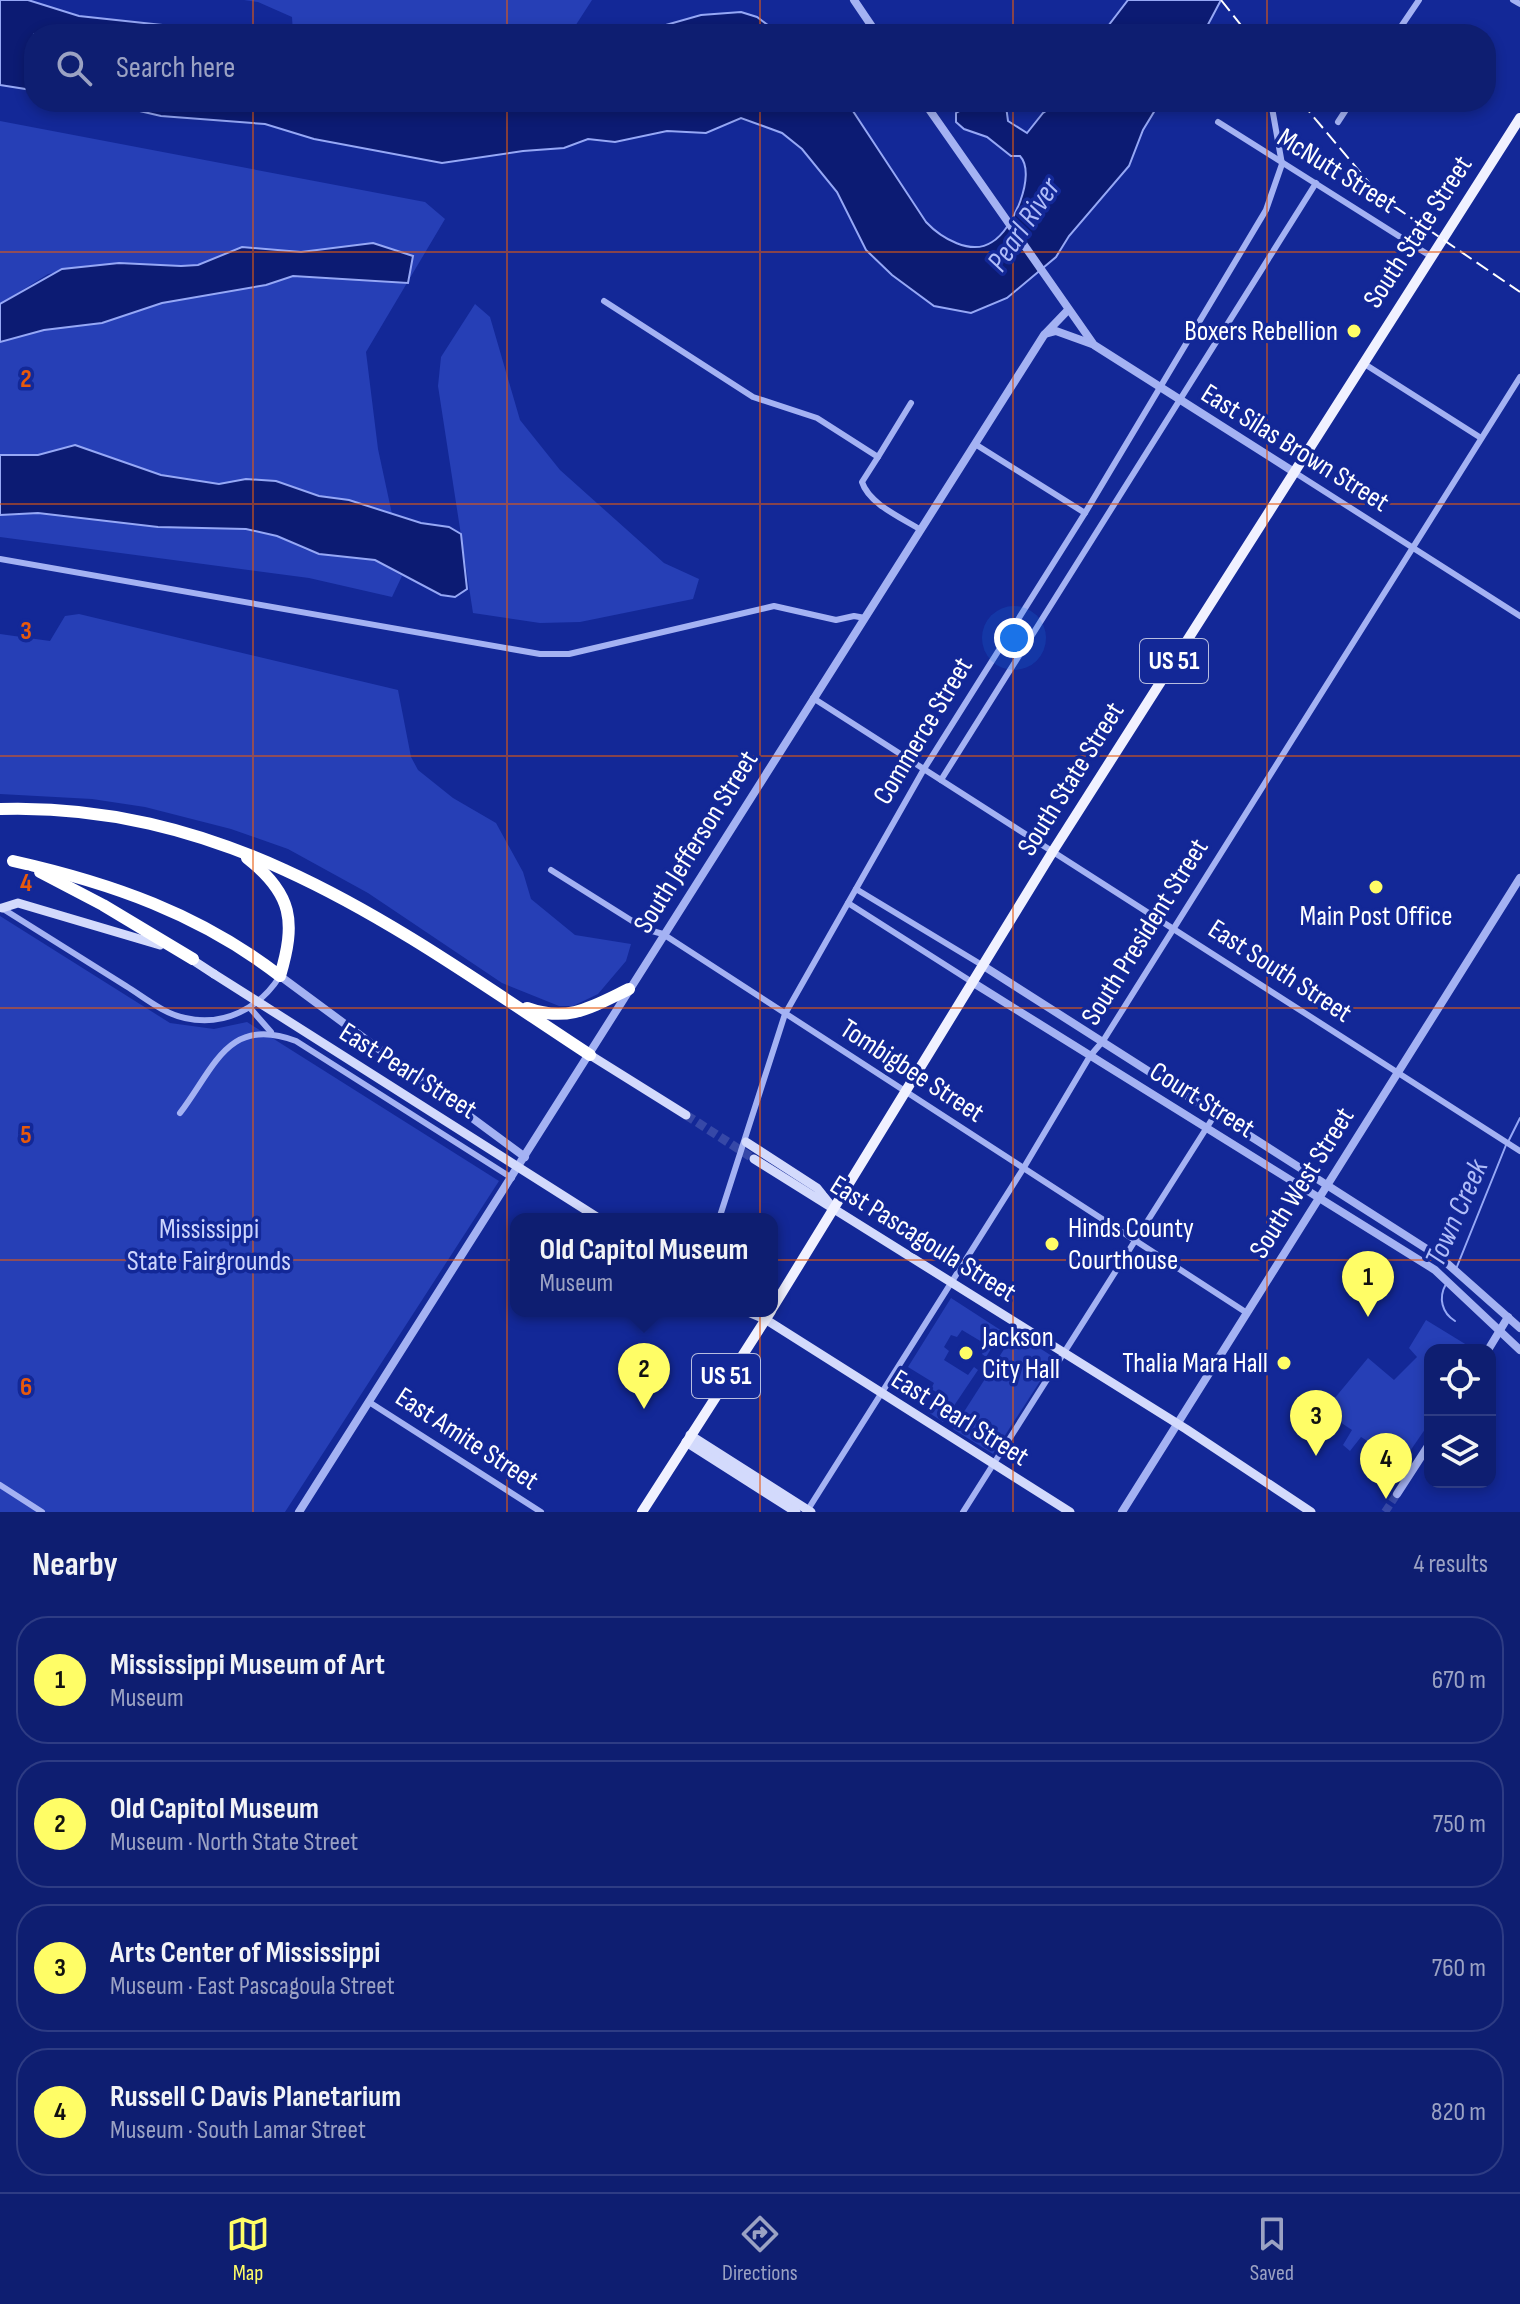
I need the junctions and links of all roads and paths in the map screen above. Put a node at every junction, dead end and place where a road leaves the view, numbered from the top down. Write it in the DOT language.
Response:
graph roads {
  1 [pos="854,0"];
  2 [pos="1419,0"];
  3 [pos="1513,0"];
  4 [pos="1520,4"];
  5 [pos="870,24"];
  6 [pos="1403,24"];
  7 [pos="931,112"];
  8 [pos="1273,112"];
  9 [pos="1344,112"];
  10 [pos="1520,118"];
  11 [pos="1218,122"];
  12 [pos="1338,122"];
  13 [pos="1282,164"];
  14 [pos="1316,183"];
  15 [pos="1432,257"];
  16 [pos="604,301"];
  17 [pos="1068,310"];
  18 [pos="1044,335"];
  19 [pos="1094,345"];
  20 [pos="1363,363"];
  21 [pos="1520,377"];
  22 [pos="1160,389"];
  23 [pos="1179,401"];
  24 [pos="911,403"];
  25 [pos="1481,438"];
  26 [pos="975,444"];
  27 [pos="878,457"];
  28 [pos="1294,472"];
  29 [pos="1085,513"];
  30 [pos="921,530"];
  31 [pos="1412,548"];
  32 [pos="0,559"];
  33 [pos="1520,616"];
  34 [pos="865,618"];
  35 [pos="813,698"];
  36 [pos="924,769"];
  37 [pos="941,780"];
  38 [pos="0,809"];
  39 [pos="237,851"];
  40 [pos="1053,851"];
  41 [pos="6,859"];
  42 [pos="551,870"];
  43 [pos="1520,878"];
  44 [pos="856,889"];
  45 [pos="848,903"];
  46 [pos="1,908"];
  47 [pos="1174,929"];
  48 [pos="663,934"];
  49 [pos="193,959"];
  50 [pos="982,965"];
  51 [pos="280,976"];
  52 [pos="972,982"];
  53 [pos="629,989"];
  54 [pos="505,999"];
  55 [pos="250,1008"];
  56 [pos="785,1014"];
  57 [pos="271,1032"];
  58 [pos="1103,1041"];
  59 [pos="590,1055"];
  60 [pos="1090,1056"];
  61 [pos="1397,1072"];
  62 [pos="904,1091"];
  63 [pos="180,1113"];
  64 [pos="1216,1113"];
  65 [pos="686,1115"];
  66 [pos="1205,1129"];
  67 [pos="746,1142"];
  68 [pos="1519,1150"];
  69 [pos="525,1157"];
  70 [pos="754,1159"];
  71 [pos="1023,1169"];
  72 [pos="512,1178"];
  73 [pos="1327,1183"];
  74 [pos="1319,1198"];
  75 [pos="832,1206"];
  76 [pos="591,1213"];
  77 [pos="721,1213"];
  78 [pos="1135,1241"];
  79 [pos="951,1282"];
  80 [pos="778,1298"];
  81 [pos="1247,1313"];
  82 [pos="766,1317"];
  83 [pos="774,1317"];
  84 [pos="1508,1317"];
  85 [pos="1520,1328"];
  86 [pos="1500,1330"];
  87 [pos="1492,1344"];
  88 [pos="1520,1350"];
  89 [pos="1064,1353"];
  90 [pos="880,1395"];
  91 [pos="369,1402"];
  92 [pos="1177,1424"];
  93 [pos="688,1439"];
  94 [pos="1424,1452"];
  95 [pos="993,1464"];
  96 [pos="0,1485"];
  97 [pos="1397,1494"];
  98 [pos="808,1511"];
  99 [pos="42,1512"];
  100 [pos="299,1512"];
  101 [pos="541,1512"];
  102 [pos="642,1512"];
  103 [pos="796,1512"];
  104 [pos="963,1512"];
  105 [pos="1070,1512"];
  106 [pos="1122,1512"];
  107 [pos="1311,1512"];
  1 -- 5 [label="street"];
  2 -- 6 [label="street"];
  3 -- 4 [label="street"];
  7 -- 17 [label="street, East Silas Brown Street"];
  8 -- 13 [label="street"];
  9 -- 12 [label="street"];
  10 -- 15 [label="main road, South State Street / US 51"];
  11 -- 13 [label="street, McNutt Street"];
  13 -- 14 [label="street, McNutt Street"];
  13 -- 22 [label="street, Commerce Street"];
  14 -- 15 [label="street, McNutt Street"];
  14 -- 23 [label="street, Commerce Street"];
  15 -- 20 [label="main road, South State Street / US 51"];
  16 -- 27 [label="street"];
  17 -- 18 [label="street, South Jefferson Street"];
  17 -- 19 [label="street, East Silas Brown Street"];
  18 -- 19 [label="street"];
  18 -- 26 [label="street, South Jefferson Street"];
  19 -- 22 [label="street, East Silas Brown Street"];
  20 -- 25 [label="street"];
  20 -- 28 [label="main road, South State Street / US 51"];
  21 -- 25 [label="street, South President Street"];
  22 -- 23 [label="street, East Silas Brown Street"];
  22 -- 29 [label="street, Commerce Street"];
  23 -- 28 [label="street, East Silas Brown Street"];
  23 -- 37 [label="street, Commerce Street"];
  24 -- 27 [label="street"];
  25 -- 31 [label="street, South President Street"];
  26 -- 29 [label="street"];
  26 -- 30 [label="street, South Jefferson Street"];
  27 -- 30 [label="street"];
  28 -- 31 [label="street, East Silas Brown Street"];
  28 -- 40 [label="main road, South State Street / US 51"];
  29 -- 36 [label="street, Commerce Street"];
  30 -- 34 [label="street, South Jefferson Street"];
  31 -- 33 [label="street, East Silas Brown Street"];
  31 -- 47 [label="street, South President Street"];
  32 -- 34 [label="street"];
  34 -- 35 [label="street, South Jefferson Street"];
  35 -- 36 [label="street, East South Street"];
  35 -- 48 [label="street, South Jefferson Street"];
  36 -- 37 [label="street, East South Street"];
  36 -- 44 [label="street, Commerce Street"];
  37 -- 40 [label="street, East South Street"];
  38 -- 39 [label="highway"];
  39 -- 51 [label="highway"];
  39 -- 54 [label="highway"];
  40 -- 47 [label="street, East South Street"];
  40 -- 50 [label="main road, South State Street / US 51"];
  41 -- 49 [label="highway"];
  41 -- 51 [label="highway"];
  42 -- 48 [label="street, Tombigbee Street"];
  43 -- 61 [label="street, South West Street"];
  44 -- 45 [label="street, Commerce Street"];
  44 -- 50 [label="street, Court Street"];
  45 -- 52 [label="street, Court Street"];
  45 -- 56 [label="street, Commerce Street"];
  46 -- 49 [label="main road, East Pearl Street"];
  46 -- 55 [label="street"];
  47 -- 58 [label="street, South President Street"];
  47 -- 61 [label="street, East South Street"];
  48 -- 53 [label="street, South Jefferson Street"];
  48 -- 56 [label="street, Tombigbee Street"];
  49 -- 76 [label="main road, East Pearl Street, bridge"];
  50 -- 52 [label="main road, South State Street / US 51"];
  50 -- 58 [label="street, Court Street"];
  51 -- 55 [label="street"];
  51 -- 69 [label="street"];
  52 -- 60 [label="street, Court Street"];
  52 -- 62 [label="main road, South State Street / US 51"];
  53 -- 54 [label="highway"];
  53 -- 59 [label="street, South Jefferson Street"];
  54 -- 59 [label="highway"];
  55 -- 57 [label="street"];
  56 -- 62 [label="street, Tombigbee Street"];
  56 -- 67 [label="street, Commerce Street"];
  57 -- 63 [label="street"];
  57 -- 72 [label="street"];
  58 -- 60 [label="street, South President Street"];
  58 -- 64 [label="street, Court Street"];
  59 -- 65 [label="main road"];
  59 -- 69 [label="street, South Jefferson Street"];
  60 -- 66 [label="street, Court Street"];
  60 -- 71 [label="street, South President Street"];
  61 -- 68 [label="street, East South Street"];
  61 -- 73 [label="street, South West Street"];
  62 -- 71 [label="street, Tombigbee Street"];
  62 -- 75 [label="main road, South State Street / US 51"];
  64 -- 66 [label="street"];
  64 -- 73 [label="street, Court Street"];
  66 -- 74 [label="street, Court Street"];
  66 -- 78 [label="street"];
  67 -- 75 [label="main road"];
  67 -- 77 [label="street, Commerce Street"];
  69 -- 72 [label="street, South Jefferson Street"];
  70 -- 75 [label="main road, East Pascagoula Street"];
  71 -- 78 [label="street, Tombigbee Street"];
  71 -- 79 [label="street, South President Street"];
  72 -- 91 [label="street, South Jefferson Street"];
  73 -- 74 [label="street, South West Street"];
  73 -- 84 [label="street, Court Street"];
  74 -- 81 [label="street, South West Street"];
  74 -- 86 [label="street, Court Street"];
  75 -- 79 [label="main road, East Pascagoula Street"];
  75 -- 80 [label="main road, South State Street / US 51"];
  78 -- 81 [label="street, Tombigbee Street"];
  78 -- 89 [label="street"];
  79 -- 89 [label="main road, East Pascagoula Street"];
  79 -- 90 [label="street, South President Street"];
  81 -- 92 [label="street, South West Street"];
  82 -- 93 [label="main road, South State Street / US 51"];
  83 -- 90 [label="main road, East Pearl Street"];
  84 -- 85 [label="street, Court Street"];
  84 -- 86 [label="street"];
  86 -- 87 [label="street"];
  86 -- 88 [label="street, Court Street"];
  89 -- 92 [label="main road, East Pascagoula Street"];
  89 -- 95 [label="street"];
  90 -- 95 [label="main road, East Pearl Street"];
  90 -- 98 [label="street, South President Street"];
  91 -- 100 [label="street, South Jefferson Street"];
  91 -- 101 [label="street, East Amite Street"];
  92 -- 106 [label="street, South West Street"];
  92 -- 107 [label="main road, East Pascagoula Street"];
  93 -- 98 [label="main road"];
  93 -- 102 [label="main road, US 51"];
  93 -- 103 [label="main road"];
  94 -- 97 [label="street"];
  95 -- 104 [label="street"];
  95 -- 105 [label="main road, East Pearl Street"];
  96 -- 99 [label="street"];
}
